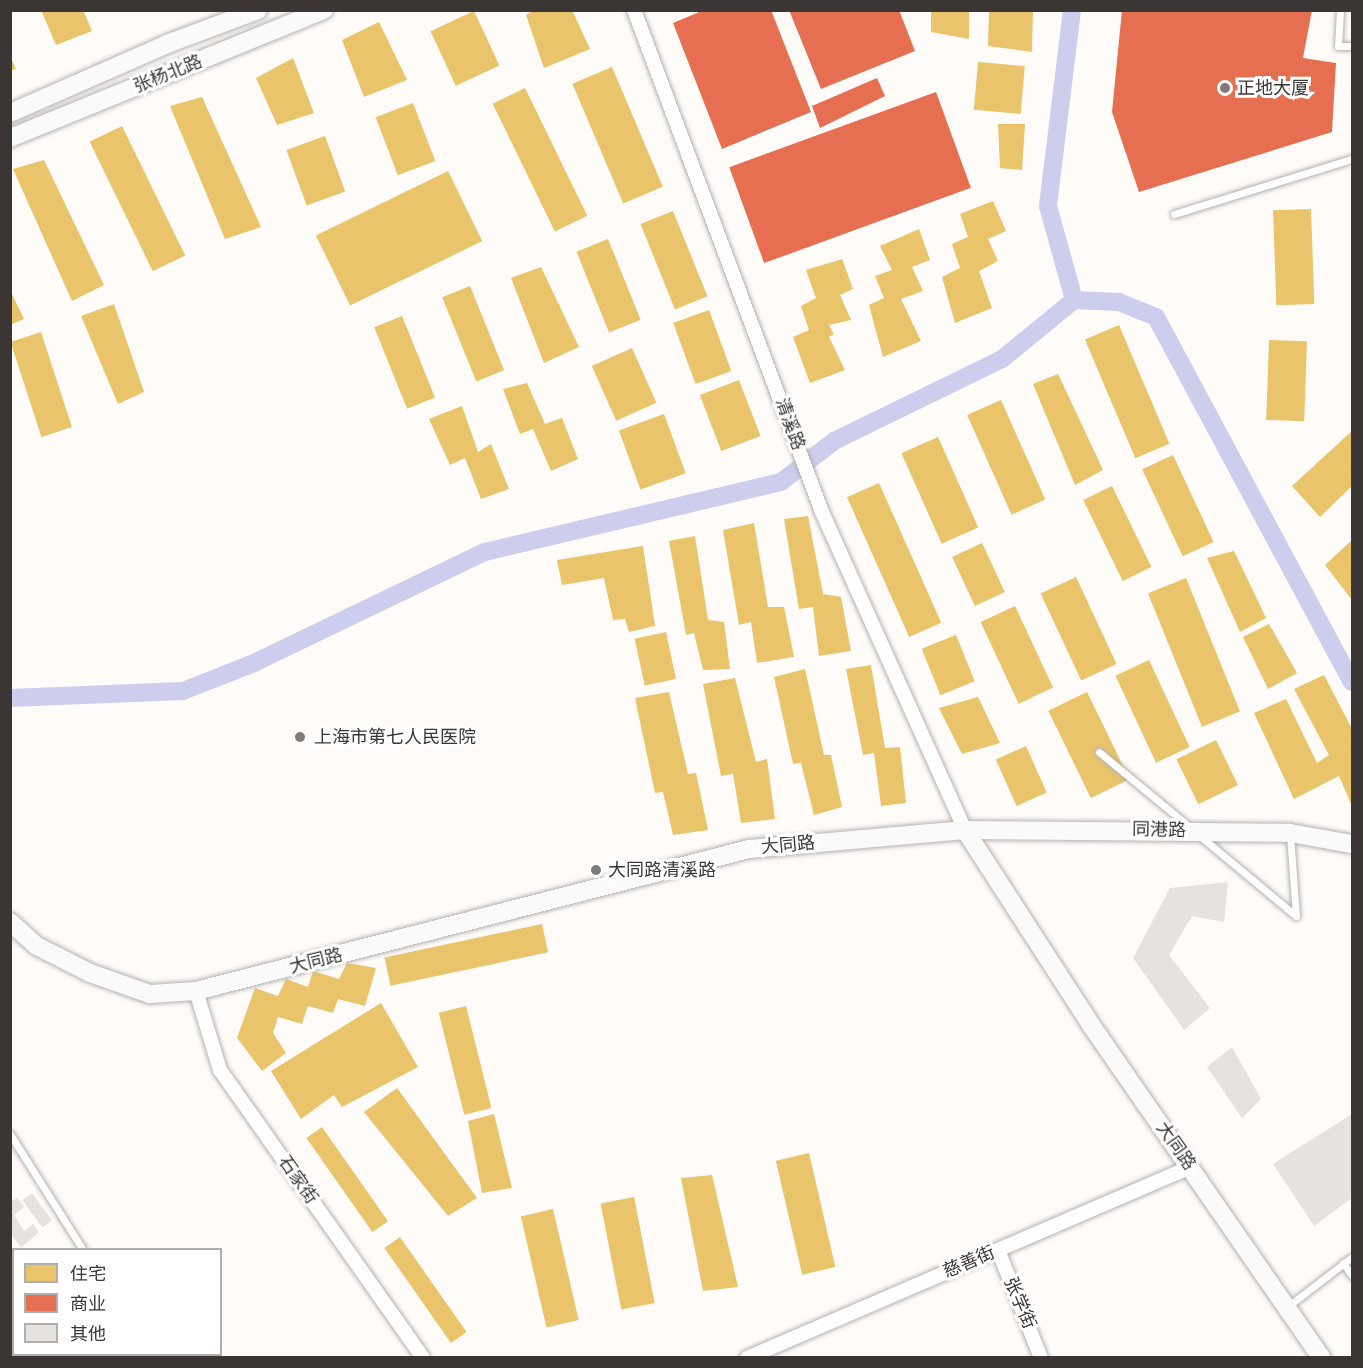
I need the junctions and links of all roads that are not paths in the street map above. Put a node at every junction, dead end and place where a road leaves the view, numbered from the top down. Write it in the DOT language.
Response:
graph roads {
  1 [pos="258,10"];
  2 [pos="324,10"];
  3 [pos="634,10"];
  4 [pos="1340,10"];
  5 [pos="1353,46"];
  6 [pos="10,113"];
  7 [pos="10,138"];
  8 [pos="1353,159"];
  9 [pos="1174,214"];
  10 [pos="1099,752"];
  11 [pos="965,830"];
  12 [pos="1194,831"];
  13 [pos="1290,833"];
  14 [pos="1353,844"];
  15 [pos="10,922"];
  16 [pos="196,991"];
  17 [pos="10,1134"];
  18 [pos="1191,1167"];
  19 [pos="83,1248"];
  20 [pos="998,1250"];
  21 [pos="1353,1257"];
  22 [pos="1343,1263"];
  23 [pos="1353,1276"];
  24 [pos="1287,1307"];
  25 [pos="423,1358"];
  26 [pos="747,1358"];
  27 [pos="1041,1358"];
  28 [pos="1322,1358"];
  1 -- 6 [label="street, 张杨北路"];
  2 -- 7 [label="street, 张杨北路"];
  3 -- 11 [label="street, 清溪路"];
  4 -- 5 [label="lane"];
  8 -- 9 [label="lane"];
  10 -- 12 [label="lane"];
  11 -- 12 [label="street, 同港路"];
  11 -- 16 [label="street, 大同路"];
  11 -- 18 [label="street, 大同路"];
  12 -- 13 [label="street, 同港路"];
  12 -- 13 [label="lane"];
  13 -- 14 [label="street, 同港路"];
  15 -- 16 [label="street, 大同路"];
  16 -- 25 [label="street, 石家街"];
  17 -- 19 [label="lane"];
  18 -- 20 [label="street, 慈善街"];
  18 -- 24 [label="street, 大同路"];
  20 -- 26 [label="street, 慈善街"];
  20 -- 27 [label="street, 张学街"];
  21 -- 22 [label="lane"];
  22 -- 23 [label="lane"];
  22 -- 24 [label="lane"];
  24 -- 28 [label="street, 大同路"];
}
